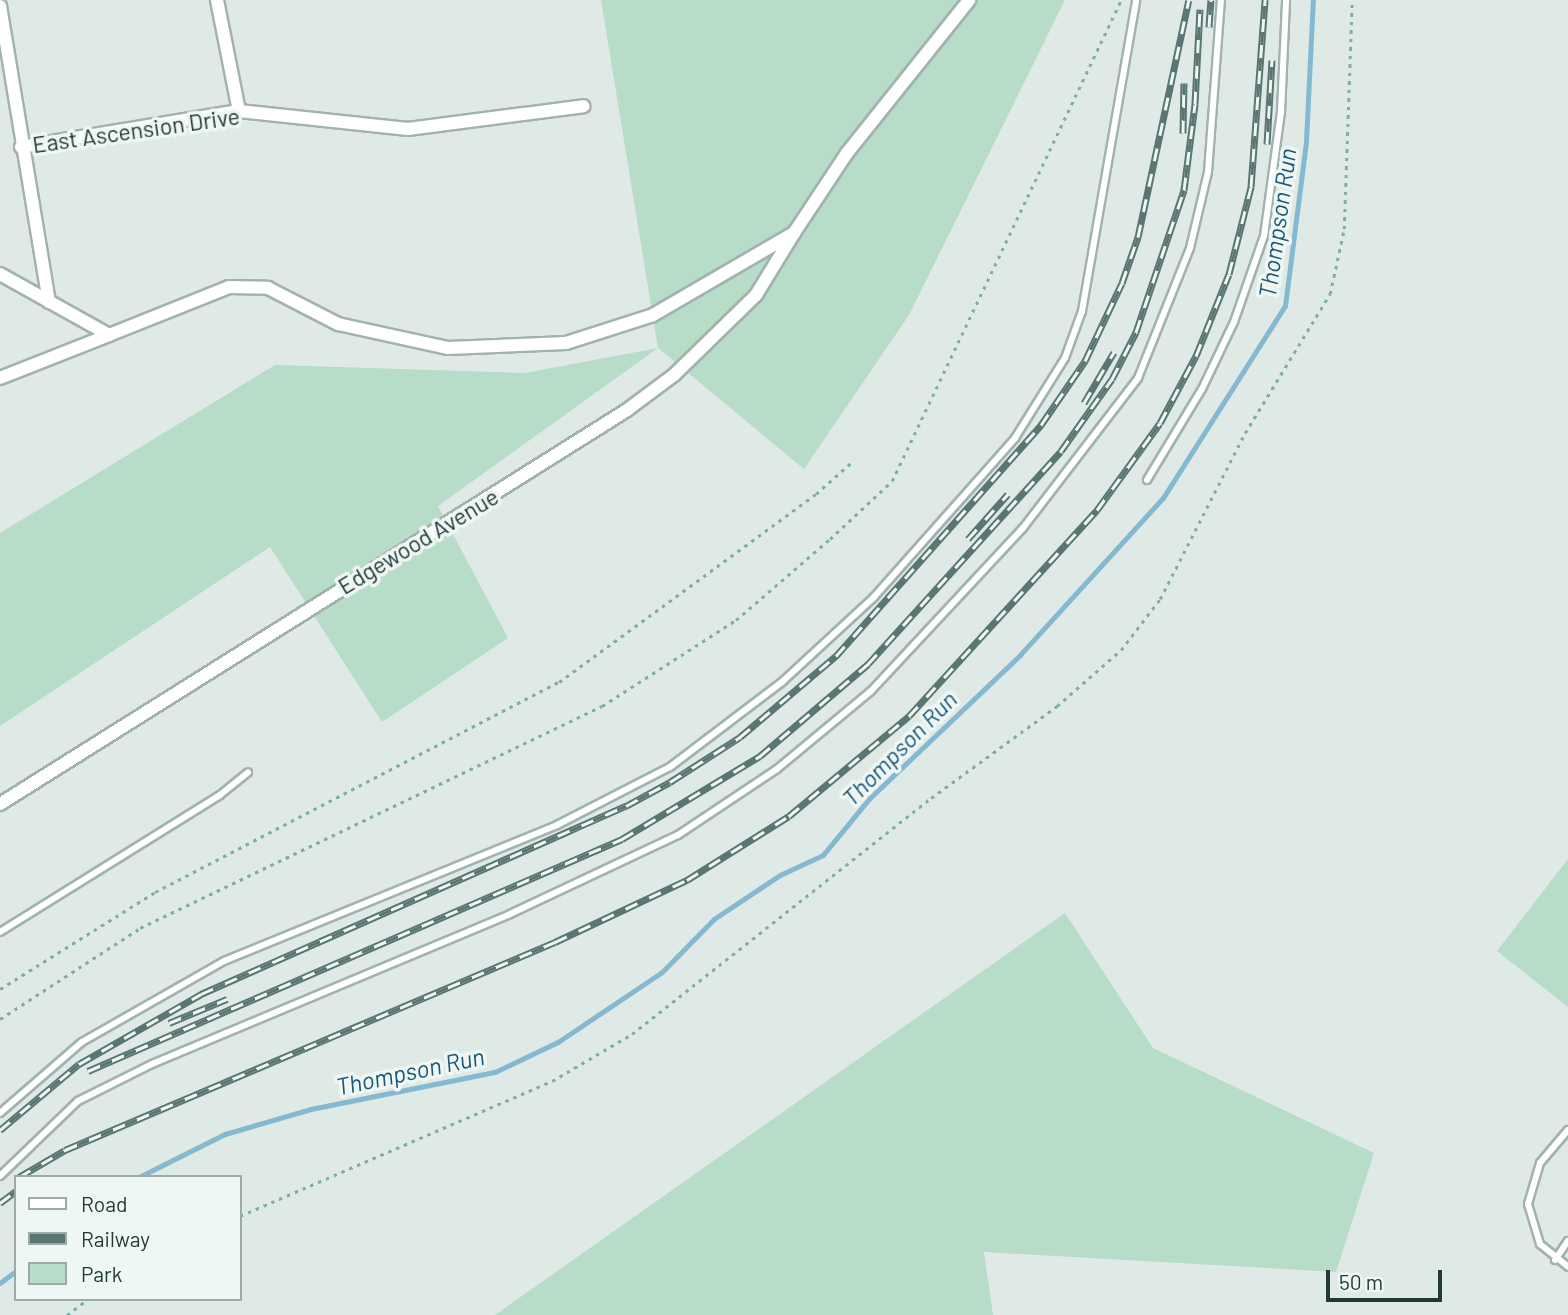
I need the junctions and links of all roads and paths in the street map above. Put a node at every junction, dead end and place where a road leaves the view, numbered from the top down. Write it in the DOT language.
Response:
graph roads {
  1 [pos="217,0"];
  2 [pos="969,0"];
  3 [pos="1121,0"];
  4 [pos="1136,0"];
  5 [pos="1221,0"];
  6 [pos="1286,0"];
  7 [pos="1352,0"];
  8 [pos="0,6"];
  9 [pos="584,106"];
  10 [pos="239,111"];
  11 [pos="21,147"];
  12 [pos="794,233"];
  13 [pos="0,274"];
  14 [pos="49,302"];
  15 [pos="109,335"];
  16 [pos="0,378"];
  17 [pos="853,461"];
  18 [pos="1147,480"];
  19 [pos="248,772"];
  20 [pos="0,804"];
  21 [pos="0,932"];
  22 [pos="0,989"];
  23 [pos="0,1019"];
  24 [pos="0,1113"];
  25 [pos="1568,1130"];
  26 [pos="0,1176"];
  27 [pos="242,1215"];
  28 [pos="1568,1241"];
  29 [pos="1555,1259"];
  30 [pos="1568,1267"];
  31 [pos="85,1301"];
  32 [pos="67,1315"];
  1 -- 10 [label="street"];
  2 -- 12 [label="street, Edgewood Avenue"];
  3 -- 23 [label="path"];
  4 -- 24 [label="lane"];
  5 -- 26 [label="lane"];
  6 -- 18 [label="lane"];
  7 -- 27 [label="path"];
  8 -- 11 [label="street"];
  9 -- 10 [label="street, East Ascension Drive"];
  10 -- 11 [label="street, East Ascension Drive"];
  11 -- 14 [label="street"];
  12 -- 15 [label="street"];
  12 -- 20 [label="street, Edgewood Avenue"];
  13 -- 14 [label="street"];
  14 -- 15 [label="street"];
  15 -- 16 [label="street"];
  17 -- 22 [label="path"];
  19 -- 21 [label="lane"];
  25 -- 29 [label="lane"];
  28 -- 29 [label="lane"];
  29 -- 30 [label="lane"];
  31 -- 32 [label="path"];
}
